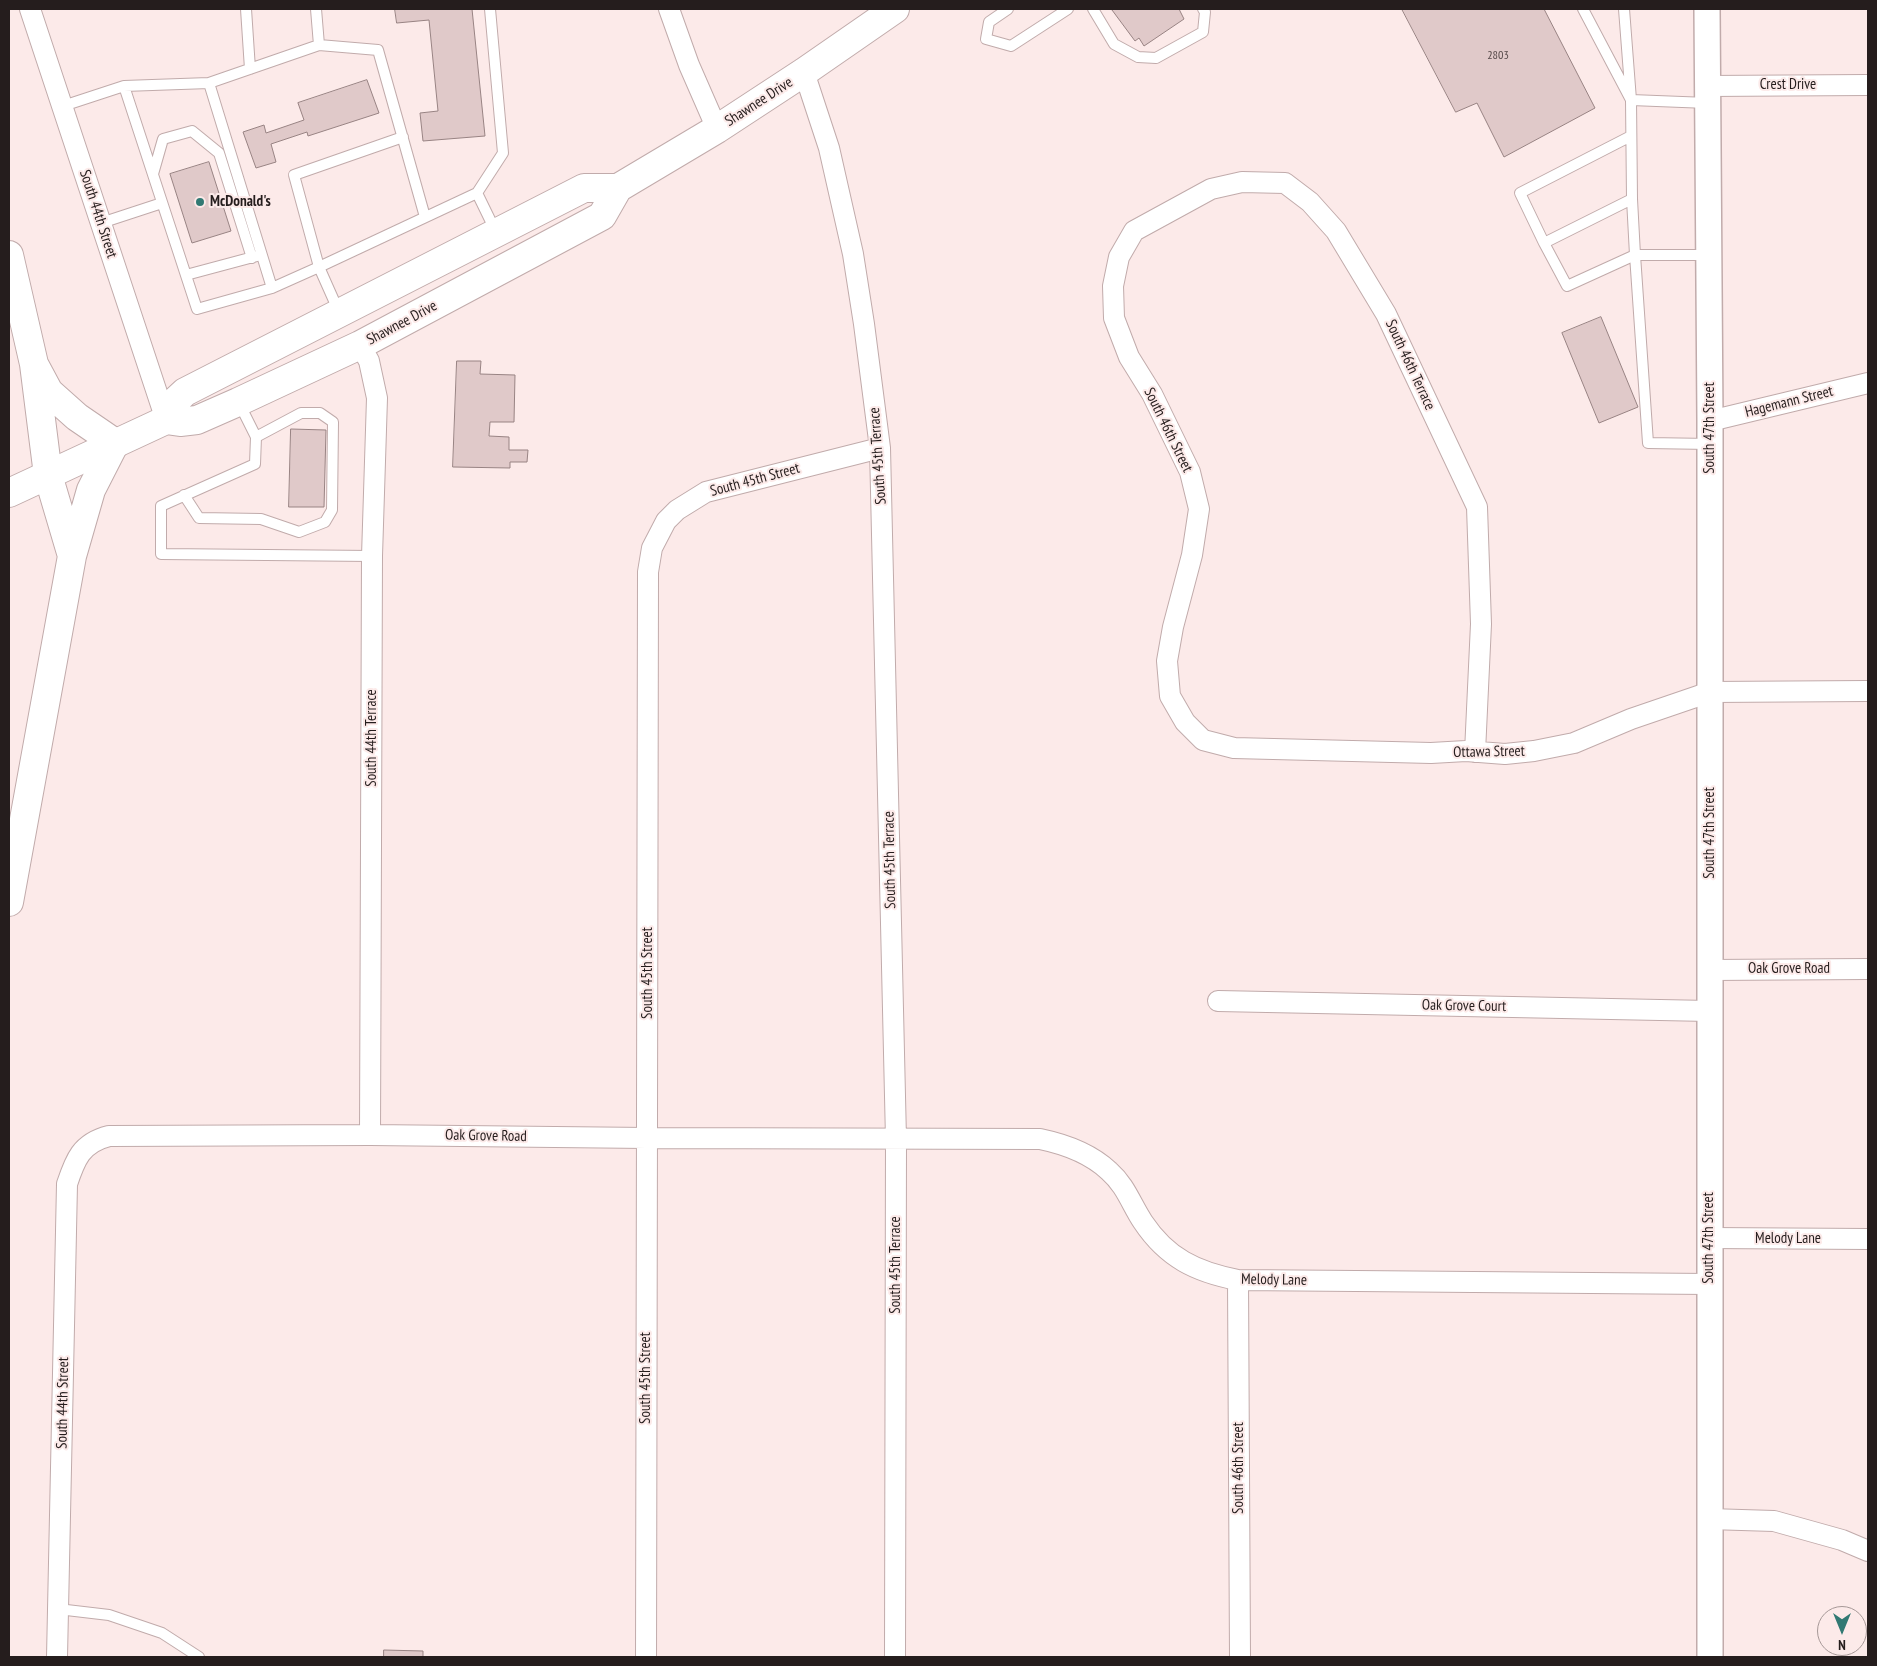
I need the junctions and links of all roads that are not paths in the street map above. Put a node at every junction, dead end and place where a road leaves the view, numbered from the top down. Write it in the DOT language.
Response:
graph roads {
  1 [pos="30,9"];
  2 [pos="246,9"];
  3 [pos="316,9"];
  4 [pos="490,9"];
  5 [pos="669,9"];
  6 [pos="895,9"];
  7 [pos="1008,9"];
  8 [pos="1068,9"];
  9 [pos="1094,9"];
  10 [pos="1203,9"];
  11 [pos="1583,9"];
  12 [pos="1624,9"];
  13 [pos="1707,9"];
  14 [pos="319,45"];
  15 [pos="250,69"];
  16 [pos="804,72"];
  17 [pos="209,83"];
  18 [pos="1868,85"];
  19 [pos="124,86"];
  20 [pos="1708,94"];
  21 [pos="1631,100"];
  22 [pos="62,106"];
  23 [pos="717,129"];
  24 [pos="1632,136"];
  25 [pos="403,137"];
  26 [pos="153,174"];
  27 [pos="618,188"];
  28 [pos="477,193"];
  29 [pos="1632,199"];
  30 [pos="162,203"];
  31 [pos="425,217"];
  32 [pos="101,223"];
  33 [pos="496,233"];
  34 [pos="1544,243"];
  35 [pos="1126,244"];
  36 [pos="9,255"];
  37 [pos="1635,255"];
  38 [pos="1709,255"];
  39 [pos="257,257"];
  40 [pos="512,264"];
  41 [pos="319,267"];
  42 [pos="186,275"];
  43 [pos="272,288"];
  44 [pos="339,313"];
  45 [pos="360,345"];
  46 [pos="34,364"];
  47 [pos="1868,383"];
  48 [pos="238,402"];
  49 [pos="166,420"];
  50 [pos="1710,433"];
  51 [pos="256,437"];
  52 [pos="115,443"];
  53 [pos="880,448"];
  54 [pos="48,475"];
  55 [pos="9,493"];
  56 [pos="184,495"];
  57 [pos="72,556"];
  58 [pos="372,556"];
  59 [pos="1868,691"];
  60 [pos="1710,692"];
  61 [pos="1177,708"];
  62 [pos="1475,752"];
  63 [pos="9,902"];
  64 [pos="1868,969"];
  65 [pos="1710,970"];
  66 [pos="1218,1001"];
  67 [pos="1709,1011"];
  68 [pos="370,1135"];
  69 [pos="647,1138"];
  70 [pos="896,1139"];
  71 [pos="81,1152"];
  72 [pos="1709,1238"];
  73 [pos="1868,1239"];
  74 [pos="1238,1280"];
  75 [pos="1709,1284"];
  76 [pos="1709,1519"];
  77 [pos="1868,1551"];
  78 [pos="58,1610"];
  79 [pos="57,1657"];
  80 [pos="199,1657"];
  81 [pos="646,1657"];
  82 [pos="895,1657"];
  83 [pos="1240,1657"];
  84 [pos="1710,1657"];
  1 -- 22 [label="street, South 44th Street"];
  2 -- 15 [label="lane"];
  3 -- 14 [label="lane"];
  4 -- 28 [label="lane"];
  5 -- 23 [label="street"];
  6 -- 16 [label="main road, Shawnee Drive"];
  7 -- 8 [label="lane"];
  9 -- 10 [label="lane"];
  11 -- 21 [label="lane"];
  12 -- 21 [label="lane"];
  13 -- 20 [label="street, South 47th Street"];
  14 -- 15 [label="lane"];
  14 -- 25 [label="lane"];
  15 -- 17 [label="lane"];
  16 -- 23 [label="main road, Shawnee Drive"];
  16 -- 53 [label="street, South 45th Terrace"];
  17 -- 19 [label="lane"];
  17 -- 39 [label="lane"];
  18 -- 20 [label="street, Crest Drive"];
  19 -- 22 [label="lane"];
  19 -- 26 [label="lane"];
  20 -- 21 [label="lane"];
  20 -- 38 [label="street, South 47th Street"];
  21 -- 24 [label="lane"];
  22 -- 32 [label="street, South 44th Street"];
  23 -- 27 [label="main road, Shawnee Drive"];
  24 -- 29 [label="lane"];
  24 -- 34 [label="lane"];
  25 -- 31 [label="lane"];
  25 -- 41 [label="lane"];
  26 -- 30 [label="lane"];
  26 -- 39 [label="lane"];
  27 -- 33 [label="main road"];
  27 -- 40 [label="main road, Shawnee Drive"];
  28 -- 31 [label="lane"];
  28 -- 33 [label="lane"];
  29 -- 34 [label="lane"];
  29 -- 37 [label="lane"];
  30 -- 32 [label="lane"];
  30 -- 42 [label="lane"];
  31 -- 41 [label="lane"];
  32 -- 49 [label="street, South 44th Street"];
  33 -- 40 [label="main road"];
  33 -- 44 [label="main road"];
  34 -- 37 [label="lane"];
  35 -- 61 [label="street, South 46th Street"];
  35 -- 62 [label="street, South 46th Terrace"];
  36 -- 46 [label="main road"];
  37 -- 38 [label="lane"];
  37 -- 50 [label="lane"];
  38 -- 50 [label="street, South 47th Street"];
  39 -- 42 [label="lane"];
  39 -- 43 [label="lane"];
  40 -- 45 [label="main road, Shawnee Drive"];
  41 -- 43 [label="lane"];
  41 -- 44 [label="lane"];
  42 -- 43 [label="lane"];
  44 -- 45 [label="main road"];
  44 -- 49 [label="main road"];
  45 -- 48 [label="main road, Shawnee Drive"];
  45 -- 58 [label="street, South 44th Terrace"];
  46 -- 52 [label="main road"];
  46 -- 54 [label="main road"];
  47 -- 50 [label="street, Hagemann Street"];
  48 -- 49 [label="main road, Shawnee Drive"];
  48 -- 51 [label="lane"];
  49 -- 52 [label="main road, Shawnee Drive"];
  50 -- 60 [label="street, South 47th Street"];
  51 -- 56 [label="lane"];
  51 -- 56 [label="lane"];
  52 -- 54 [label="main road, Shawnee Drive"];
  52 -- 57 [label="main road"];
  53 -- 69 [label="street, South 45th Street"];
  53 -- 70 [label="street, South 45th Terrace"];
  54 -- 55 [label="main road, Shawnee Drive"];
  54 -- 57 [label="main road"];
  56 -- 58 [label="lane"];
  57 -- 63 [label="main road"];
  58 -- 68 [label="street, South 44th Terrace"];
  59 -- 60 [label="street, Ottawa Street"];
  60 -- 62 [label="street, Ottawa Street"];
  60 -- 65 [label="street, South 47th Street"];
  61 -- 62 [label="street, Ottawa Street"];
  64 -- 65 [label="street, Oak Grove Road"];
  65 -- 67 [label="street, South 47th Street"];
  66 -- 67 [label="street, Oak Grove Court"];
  67 -- 72 [label="street, South 47th Street"];
  68 -- 69 [label="street, Oak Grove Road"];
  68 -- 71 [label="street, Oak Grove Road"];
  69 -- 70 [label="street, Oak Grove Road"];
  69 -- 81 [label="street, South 45th Street"];
  70 -- 74 [label="street, Melody Lane"];
  70 -- 82 [label="street, South 45th Terrace"];
  71 -- 78 [label="street, South 44th Street"];
  72 -- 73 [label="street, Melody Lane"];
  72 -- 75 [label="street, South 47th Street"];
  74 -- 75 [label="street, Melody Lane"];
  74 -- 83 [label="street, South 46th Street"];
  75 -- 76 [label="street, South 47th Street"];
  76 -- 77 [label="street"];
  76 -- 84 [label="street, South 47th Street"];
  78 -- 79 [label="street, South 44th Street"];
  78 -- 80 [label="lane"];
}
